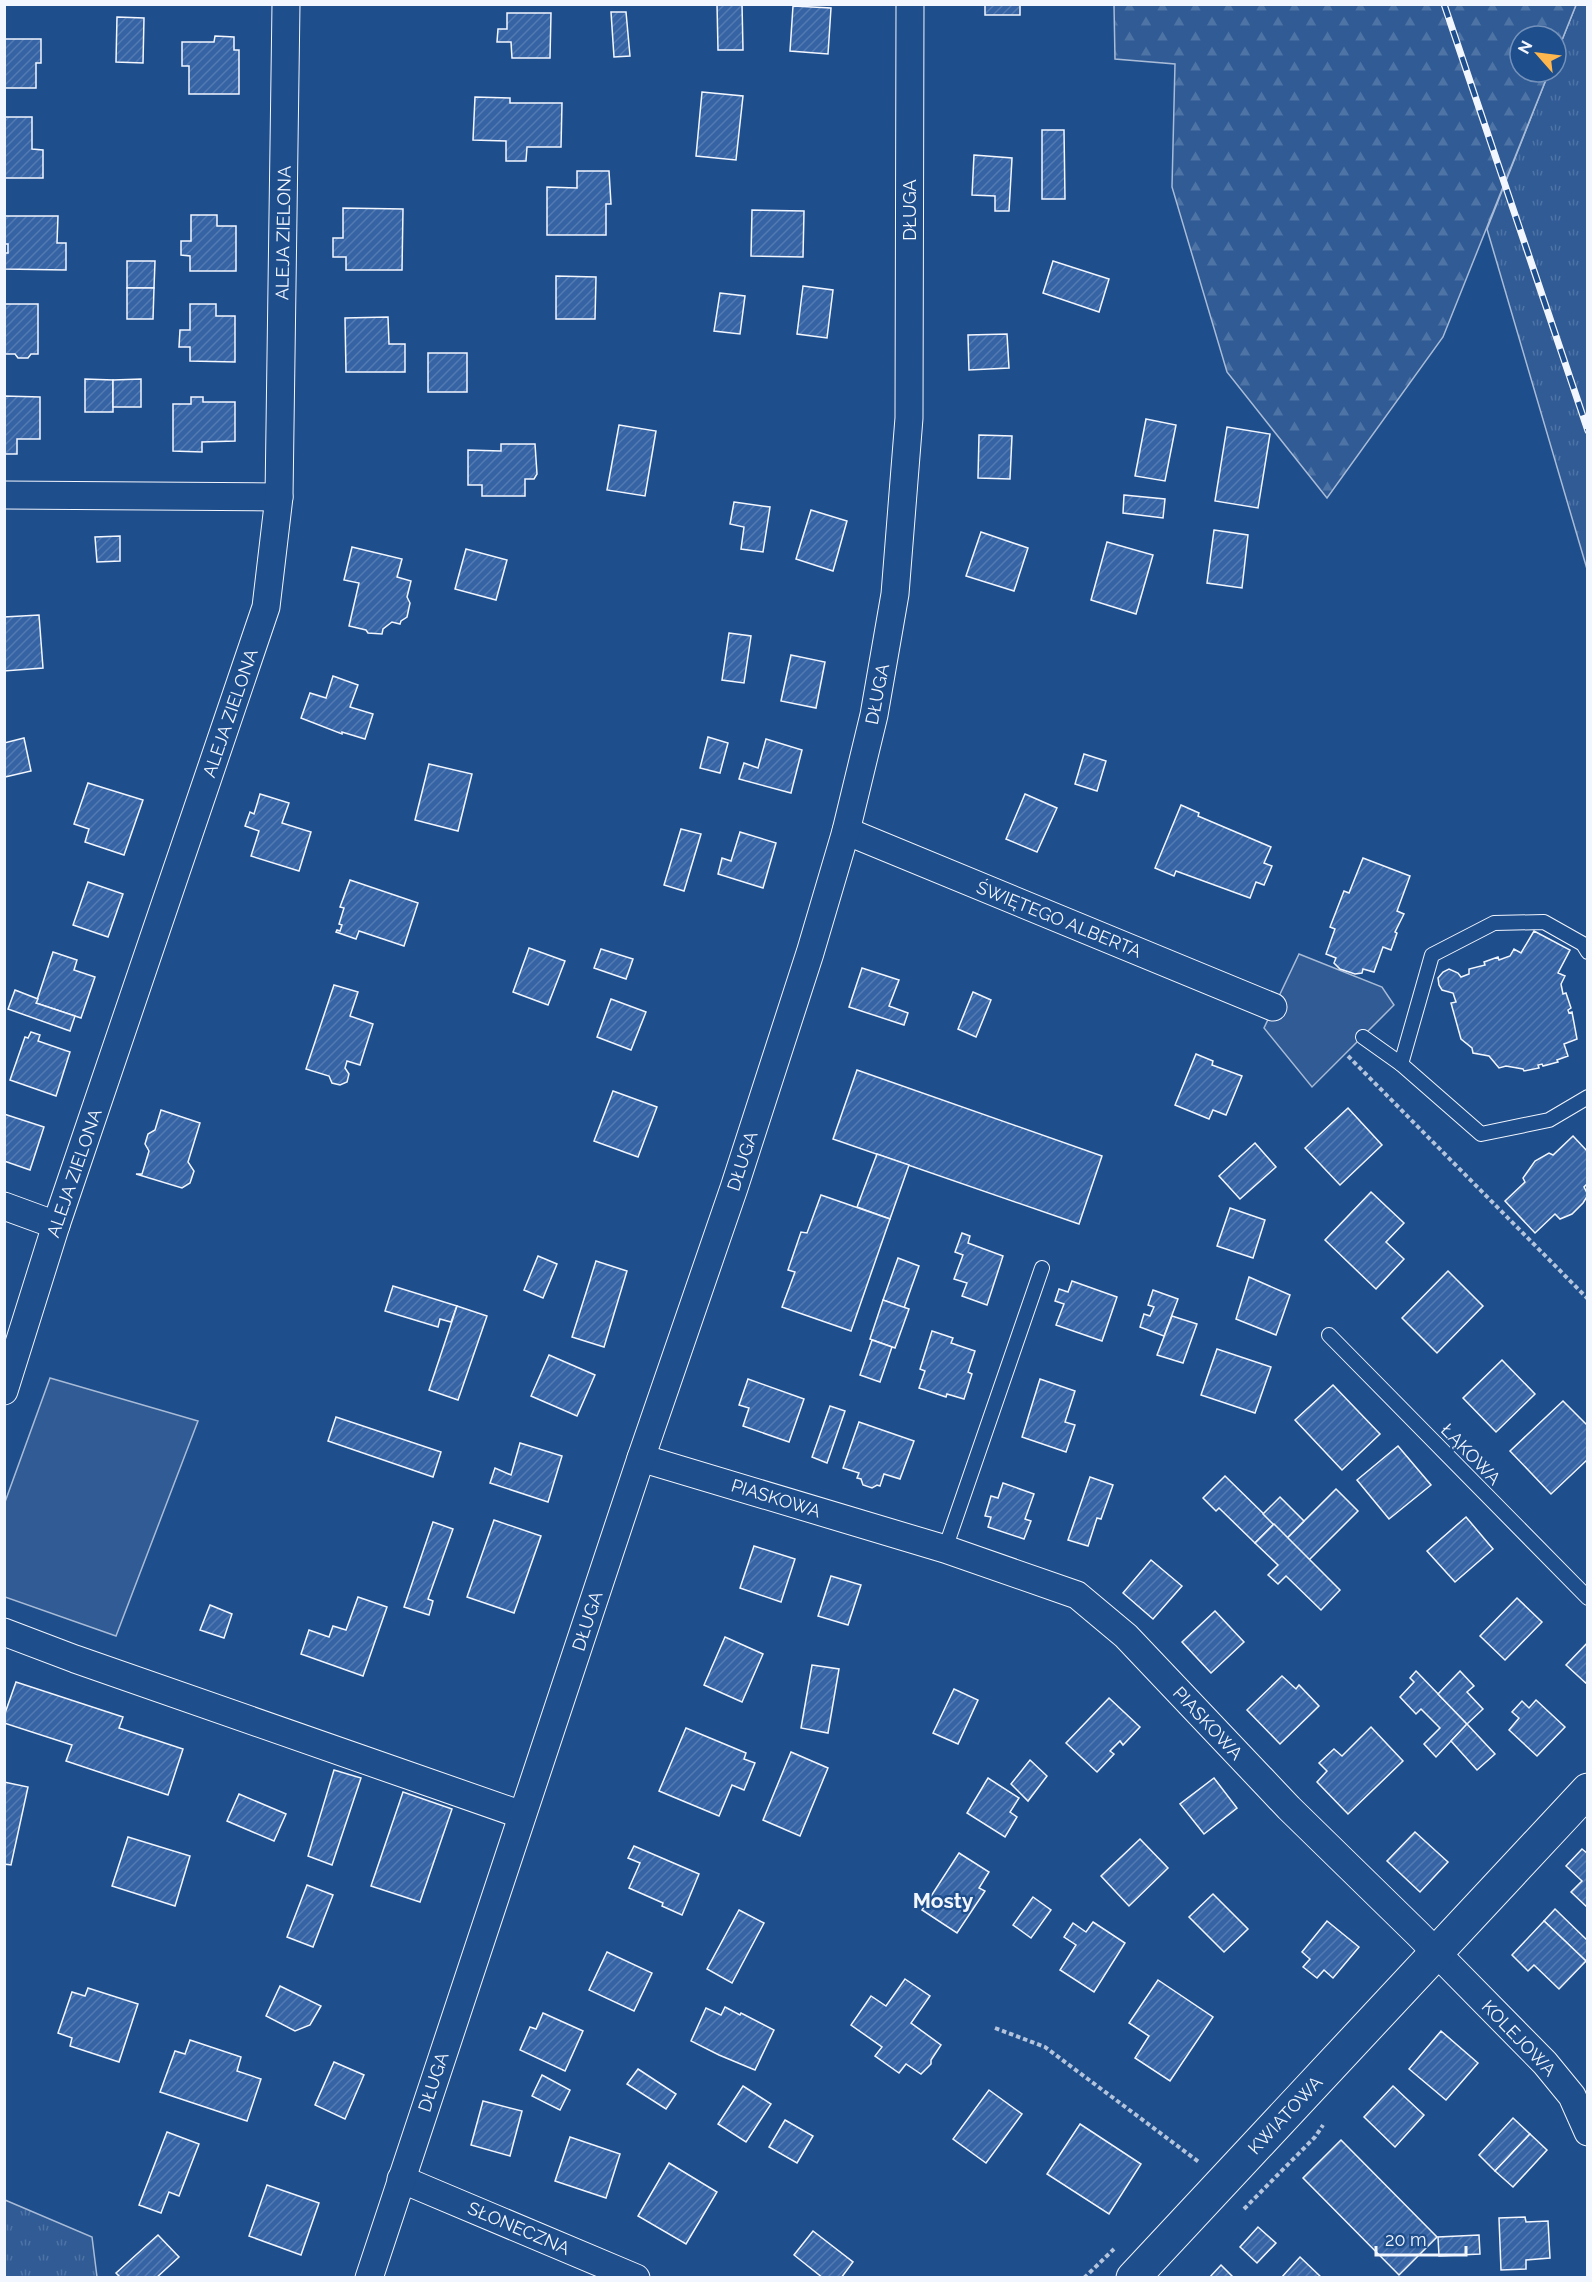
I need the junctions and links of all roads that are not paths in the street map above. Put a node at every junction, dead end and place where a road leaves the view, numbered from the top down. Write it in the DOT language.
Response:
graph roads {
  1 [pos="286,4"];
  2 [pos="910,4"];
  3 [pos="4,495"];
  4 [pos="279,497"];
  5 [pos="846,831"];
  6 [pos="1587,952"];
  7 [pos="1273,1007"];
  8 [pos="1363,1037"];
  9 [pos="1401,1064"];
  10 [pos="1587,1098"];
  11 [pos="4,1206"];
  12 [pos="56,1225"];
  13 [pos="1042,1268"];
  14 [pos="1329,1335"];
  15 [pos="4,1391"];
  16 [pos="641,1458"];
  17 [pos="945,1549"];
  18 [pos="1587,1598"];
  19 [pos="4,1632"];
  20 [pos="1587,1790"];
  21 [pos="522,1815"];
  22 [pos="1436,1952"];
  23 [pos="1587,2132"];
  24 [pos="401,2179"];
  25 [pos="369,2277"];
  26 [pos="636,2277"];
  27 [pos="1133,2277"];
  1 -- 4 [label="street, ALEJA ZIELONA"];
  2 -- 5 [label="street, DŁUGA"];
  3 -- 4 [label="street"];
  4 -- 12 [label="street, ALEJA ZIELONA"];
  5 -- 7 [label="street, ŚWIĘTEGO ALBERTA"];
  5 -- 16 [label="street, DŁUGA"];
  6 -- 9 [label="lane"];
  8 -- 9 [label="lane"];
  9 -- 10 [label="lane"];
  11 -- 12 [label="street"];
  12 -- 15 [label="street, ALEJA ZIELONA"];
  13 -- 17 [label="lane"];
  14 -- 18 [label="lane, ŁĄKOWA"];
  16 -- 17 [label="street, PIASKOWA"];
  16 -- 21 [label="street, DŁUGA"];
  17 -- 22 [label="street, PIASKOWA"];
  19 -- 21 [label="street"];
  20 -- 22 [label="main road, KWIATOWA"];
  21 -- 24 [label="street, DŁUGA"];
  22 -- 23 [label="street, KOLEJOWA"];
  22 -- 27 [label="main road, KWIATOWA"];
  24 -- 25 [label="street, DŁUGA"];
  24 -- 26 [label="street, SŁONECZNA"];
}
